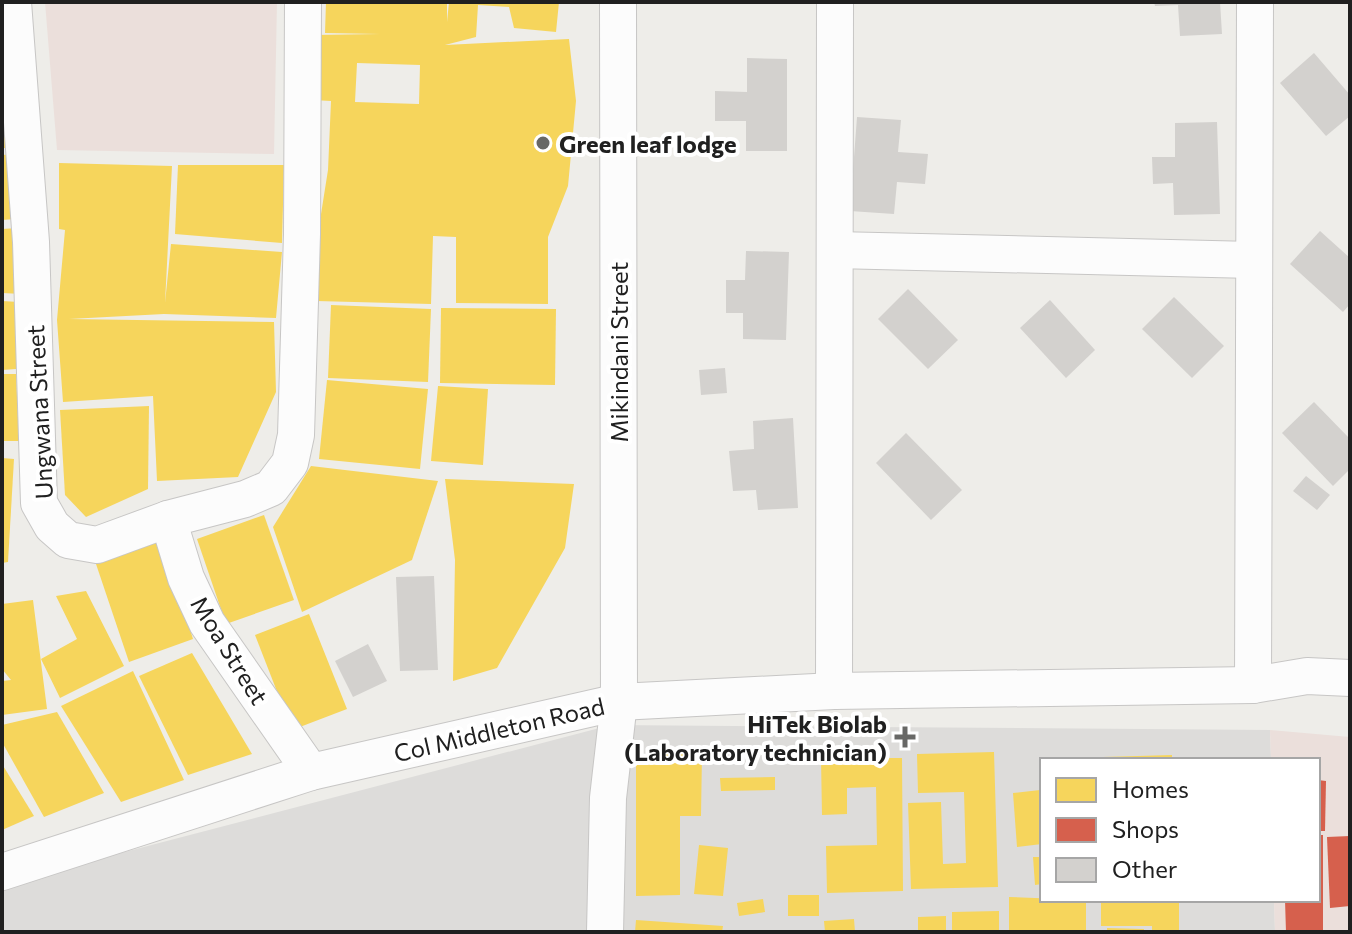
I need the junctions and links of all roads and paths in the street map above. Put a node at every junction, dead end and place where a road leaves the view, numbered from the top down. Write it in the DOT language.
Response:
graph roads {
  1 [pos="13,2"];
  2 [pos="303,2"];
  3 [pos="618,2"];
  4 [pos="835,2"];
  5 [pos="1255,2"];
  6 [pos="835,250"];
  7 [pos="1253,260"];
  8 [pos="168,519"];
  9 [pos="1253,685"];
  10 [pos="834,691"];
  11 [pos="1346,695"];
  12 [pos="619,702"];
  13 [pos="311,772"];
  14 [pos="2,872"];
  15 [pos="605,932"];
  1 -- 8 [label="street, Ungwana Street"];
  2 -- 8 [label="street, Ungwana Street"];
  3 -- 12 [label="street, Mikindani Street"];
  4 -- 6 [label="street"];
  5 -- 7 [label="street"];
  6 -- 7 [label="street"];
  6 -- 10 [label="street"];
  7 -- 9 [label="street"];
  8 -- 13 [label="street, Moa Street"];
  9 -- 10 [label="street, Col Middleton Road"];
  9 -- 11 [label="street, Col Middleton Road"];
  10 -- 12 [label="street, Col Middleton Road"];
  12 -- 13 [label="street, Col Middleton Road"];
  12 -- 15 [label="street, Mikindani Street"];
  13 -- 14 [label="street, Col Middleton Road"];
}
